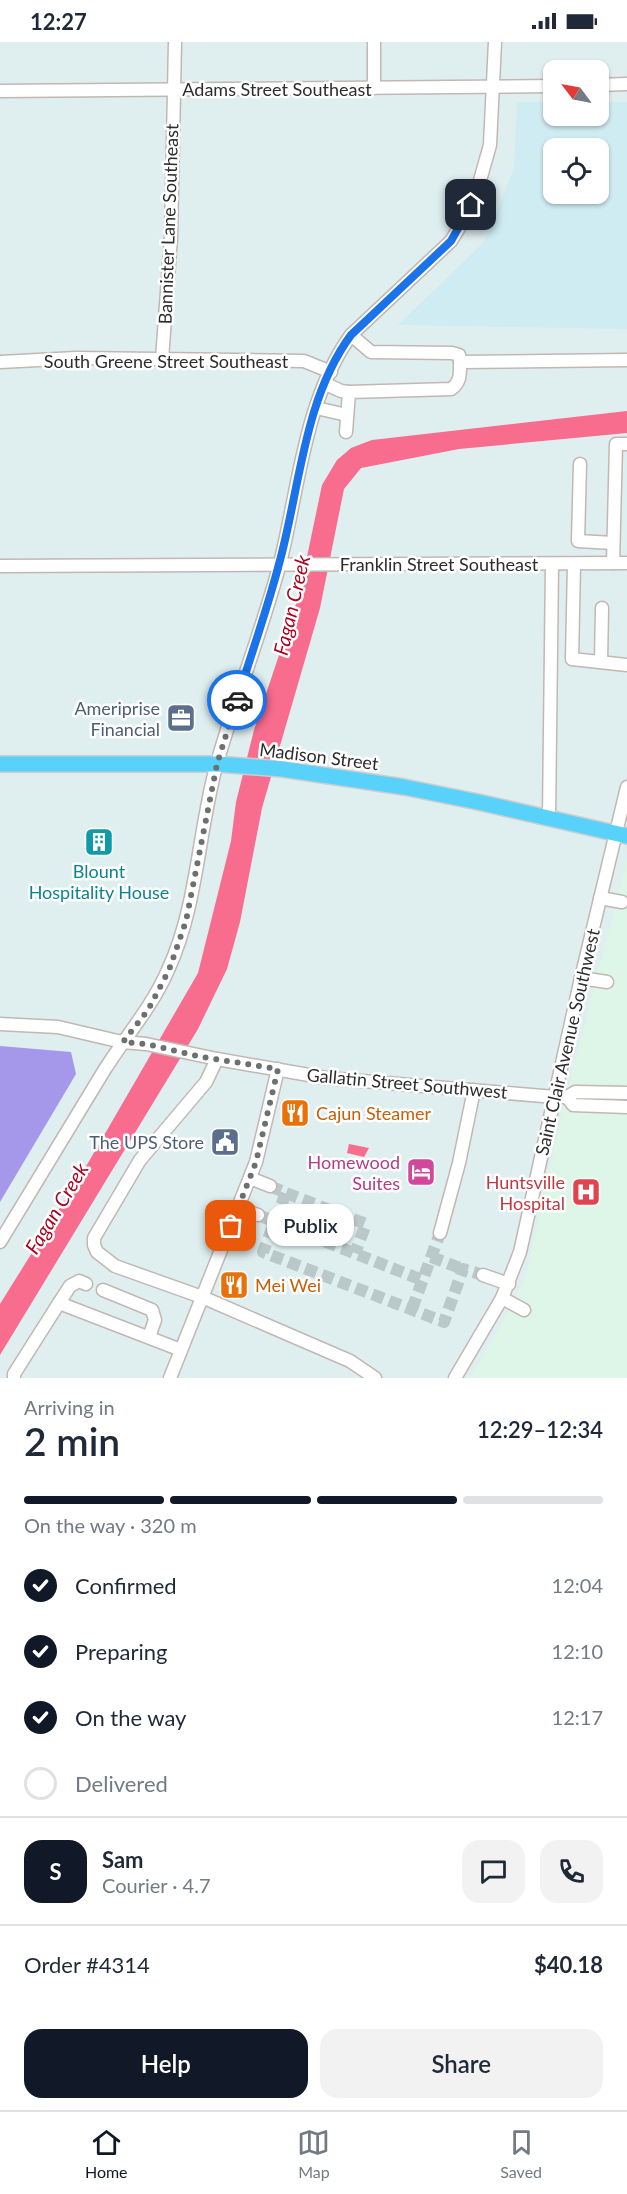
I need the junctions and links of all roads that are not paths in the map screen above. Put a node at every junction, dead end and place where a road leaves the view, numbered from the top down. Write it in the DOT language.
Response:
graph roads {
  1 [pos="175,42"];
  2 [pos="374,42"];
  3 [pos="495,42"];
  4 [pos="627,84"];
  5 [pos="609,85"];
  6 [pos="543,86"];
  7 [pos="494,87"];
  8 [pos="374,88"];
  9 [pos="173,90"];
  10 [pos="0,91"];
  11 [pos="351,335"];
  12 [pos="162,359"];
  13 [pos="627,360"];
  14 [pos="0,362"];
  15 [pos="460,362"];
  16 [pos="331,372"];
  17 [pos="326,384"];
  18 [pos="348,392"];
  19 [pos="316,408"];
  20 [pos="347,415"];
  21 [pos="346,432"];
  22 [pos="627,444"];
  23 [pos="621,463"];
  24 [pos="580,464"];
  25 [pos="614,543"];
  26 [pos="613,563"];
  27 [pos="627,563"];
  28 [pos="552,564"];
  29 [pos="574,564"];
  30 [pos="279,565"];
  31 [pos="0,566"];
  32 [pos="602,608"];
  33 [pos="601,662"];
  34 [pos="627,665"];
  35 [pos="0,764"];
  36 [pos="217,764"];
  37 [pos="626,794"];
  38 [pos="549,818"];
  39 [pos="621,835"];
  40 [pos="600,898"];
  41 [pos="622,902"];
  42 [pos="581,978"];
  43 [pos="606,982"];
  44 [pos="0,1024"];
  45 [pos="123,1042"];
  46 [pos="217,1059"];
  47 [pos="278,1069"];
  48 [pos="474,1090"];
  49 [pos="627,1093"];
  50 [pos="561,1097"];
  51 [pos="627,1106"];
  52 [pos="250,1178"];
  53 [pos="270,1186"];
  54 [pos="238,1208"];
  55 [pos="258,1215"];
  56 [pos="440,1233"];
  57 [pos="0,1242"];
  58 [pos="483,1275"];
  59 [pos="86,1284"];
  60 [pos="508,1284"];
  61 [pos="103,1290"];
  62 [pos="202,1297"];
  63 [pos="502,1298"];
  64 [pos="59,1303"];
  65 [pos="524,1310"];
  66 [pos="149,1337"];
  67 [pos="181,1350"];
  68 [pos="14,1378"];
  69 [pos="170,1378"];
  70 [pos="375,1378"];
  71 [pos="455,1378"];
  1 -- 9 [label="street, Bannister Lane Southeast"];
  2 -- 8 [label="street"];
  3 -- 7 [label="street"];
  4 -- 5 [label="street"];
  6 -- 7 [label="street, Adams Street Southeast"];
  7 -- 8 [label="street, Adams Street Southeast"];
  7 -- 11 [label="street"];
  8 -- 9 [label="street, Adams Street Southeast"];
  9 -- 10 [label="street, Adams Street Southeast"];
  9 -- 12 [label="street, Bannister Lane Southeast"];
  11 -- 15 [label="street"];
  11 -- 16 [label="street"];
  12 -- 14 [label="street, South Greene Street Southeast"];
  12 -- 16 [label="street, South Greene Street Southeast"];
  13 -- 15 [label="street"];
  15 -- 18 [label="street"];
  16 -- 17 [label="street"];
  17 -- 18 [label="street"];
  17 -- 19 [label="street"];
  18 -- 20 [label="street"];
  19 -- 20 [label="street"];
  19 -- 30 [label="street"];
  20 -- 21 [label="street"];
  22 -- 23 [label="street"];
  23 -- 25 [label="street"];
  24 -- 25 [label="street"];
  25 -- 26 [label="street"];
  26 -- 27 [label="street, Franklin Street Southeast"];
  26 -- 29 [label="street, Franklin Street Southeast"];
  28 -- 29 [label="street, Franklin Street Southeast"];
  28 -- 30 [label="street, Franklin Street Southeast"];
  28 -- 38 [label="street"];
  29 -- 33 [label="street"];
  30 -- 31 [label="street, Franklin Street Southeast"];
  30 -- 36 [label="street"];
  32 -- 33 [label="street"];
  33 -- 34 [label="street"];
  35 -- 36 [label="main road, Madison Street"];
  36 -- 38 [label="main road, Madison Street"];
  36 -- 45 [label="street"];
  37 -- 39 [label="street, Saint Clair Avenue Southwest"];
  38 -- 39 [label="main road, Madison Street"];
  39 -- 40 [label="street, Saint Clair Avenue Southwest"];
  40 -- 41 [label="street"];
  40 -- 42 [label="street, Saint Clair Avenue Southwest"];
  42 -- 43 [label="street"];
  42 -- 50 [label="street, Saint Clair Avenue Southwest"];
  44 -- 45 [label="street, Gallatin Street Southwest"];
  45 -- 46 [label="street, Gallatin Street Southwest"];
  45 -- 57 [label="street"];
  46 -- 47 [label="street, Gallatin Street Southwest"];
  46 -- 62 [label="street"];
  47 -- 48 [label="street, Gallatin Street Southwest"];
  47 -- 52 [label="street"];
  48 -- 50 [label="street, Gallatin Street Southwest"];
  48 -- 56 [label="street"];
  49 -- 50 [label="street, Gallatin Street Southwest"];
  50 -- 51 [label="street, Gallatin Street Southwest"];
  50 -- 60 [label="street, Saint Clair Avenue Southwest"];
  52 -- 53 [label="street"];
  52 -- 54 [label="street"];
  54 -- 55 [label="street"];
  54 -- 62 [label="street"];
  58 -- 60 [label="street"];
  59 -- 64 [label="street"];
  60 -- 63 [label="street, Saint Clair Avenue Southwest"];
  61 -- 66 [label="street"];
  62 -- 67 [label="street"];
  62 -- 70 [label="street"];
  63 -- 65 [label="street"];
  63 -- 71 [label="street, Saint Clair Avenue Southwest"];
  64 -- 66 [label="street"];
  64 -- 68 [label="street"];
  66 -- 67 [label="street"];
  67 -- 69 [label="street"];
}
